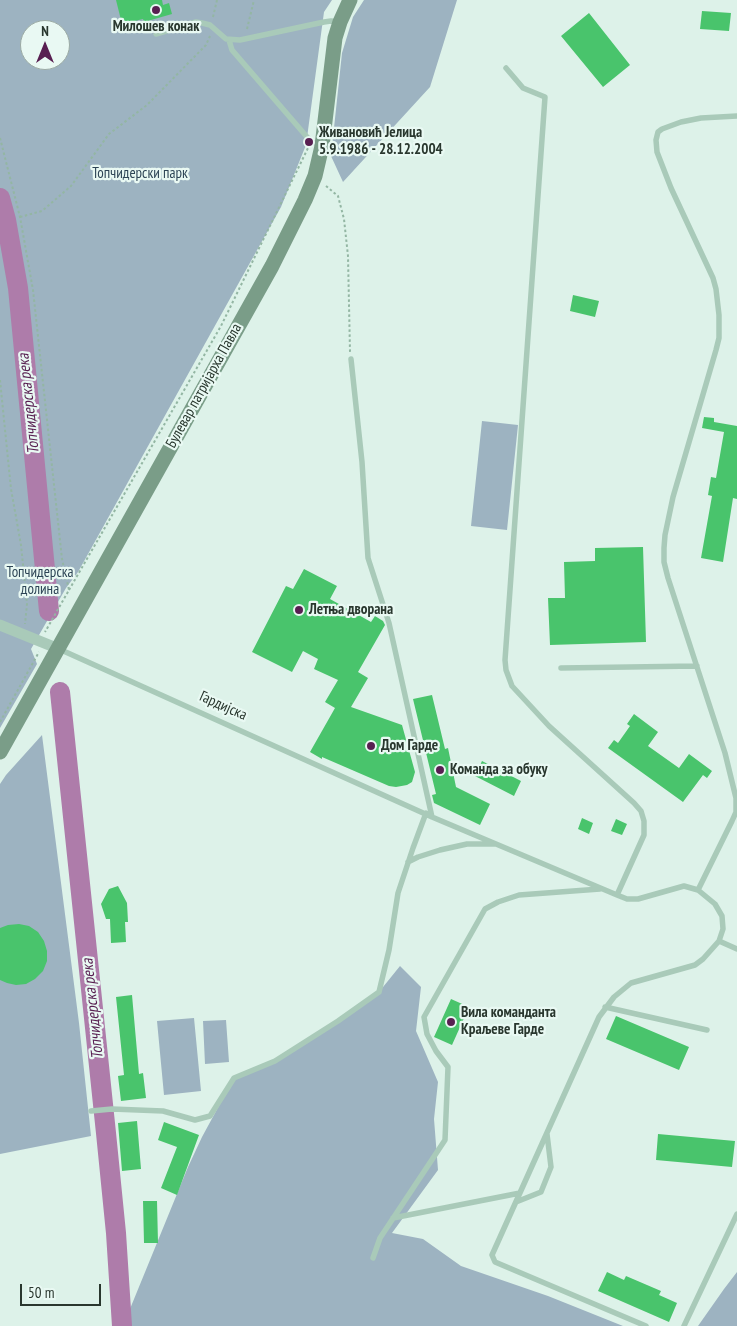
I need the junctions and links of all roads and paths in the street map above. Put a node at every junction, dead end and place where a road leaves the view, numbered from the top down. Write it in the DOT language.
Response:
graph roads {
  1 [pos="217,0"];
  2 [pos="254,0"];
  3 [pos="350,0"];
  4 [pos="340,22"];
  5 [pos="210,25"];
  6 [pos="156,34"];
  7 [pos="244,39"];
  8 [pos="230,40"];
  9 [pos="506,68"];
  10 [pos="737,116"];
  11 [pos="0,138"];
  12 [pos="316,143"];
  13 [pos="315,176"];
  14 [pos="20,217"];
  15 [pos="351,359"];
  16 [pos="0,380"];
  17 [pos="69,590"];
  18 [pos="0,625"];
  19 [pos="23,634"];
  20 [pos="42,642"];
  21 [pos="59,649"];
  22 [pos="697,666"];
  23 [pos="561,668"];
  24 [pos="0,722"];
  25 [pos="0,752"];
  26 [pos="426,814"];
  27 [pos="432,816"];
  28 [pos="496,844"];
  29 [pos="408,862"];
  30 [pos="602,889"];
  31 [pos="698,890"];
  32 [pos="617,895"];
  33 [pos="719,941"];
  34 [pos="737,948"];
  35 [pos="605,1007"];
  36 [pos="707,1030"];
  37 [pos="92,1111"];
  38 [pos="547,1132"];
  39 [pos="520,1193"];
  40 [pos="516,1202"];
  41 [pos="737,1214"];
  42 [pos="393,1218"];
  43 [pos="373,1258"];
  44 [pos="646,1326"];
  45 [pos="684,1326"];
  1 -- 5 [label="path"];
  2 -- 7 [label="path"];
  3 -- 4 [label="main road, Булевар патријарха Павла"];
  4 -- 7 [label="lane"];
  4 -- 12 [label="main road, Булевар патријарха Павла"];
  5 -- 6 [label="lane"];
  5 -- 8 [label="lane"];
  5 -- 14 [label="path"];
  7 -- 8 [label="lane"];
  8 -- 12 [label="lane"];
  9 -- 32 [label="lane"];
  10 -- 22 [label="lane"];
  11 -- 14 [label="path"];
  12 -- 13 [label="main road, Булевар патријарха Павла"];
  12 -- 17 [label="path"];
  13 -- 15 [label="path"];
  13 -- 21 [label="main road, Булевар патријарха Павла"];
  14 -- 17 [label="path"];
  15 -- 27 [label="lane"];
  16 -- 19 [label="path"];
  17 -- 20 [label="path"];
  18 -- 19 [label="street, Гардијска"];
  19 -- 20 [label="street, Гардијска"];
  20 -- 21 [label="street, Гардијска"];
  20 -- 24 [label="path"];
  21 -- 25 [label="main road, Булевар патријарха Павла"];
  21 -- 26 [label="lane, Гардијска"];
  22 -- 23 [label="lane"];
  22 -- 31 [label="lane"];
  26 -- 27 [label="lane, Гардијска"];
  26 -- 29 [label="lane"];
  27 -- 28 [label="lane, Гардијска"];
  28 -- 29 [label="lane"];
  28 -- 30 [label="lane, Гардијска"];
  29 -- 37 [label="lane"];
  30 -- 32 [label="lane, Гардијска"];
  30 -- 42 [label="lane"];
  31 -- 32 [label="lane, Гардијска"];
  31 -- 33 [label="lane"];
  33 -- 34 [label="lane"];
  33 -- 35 [label="lane"];
  35 -- 36 [label="lane"];
  35 -- 38 [label="lane"];
  38 -- 39 [label="lane"];
  38 -- 40 [label="lane"];
  39 -- 40 [label="lane"];
  39 -- 42 [label="lane"];
  40 -- 44 [label="lane"];
  41 -- 45 [label="lane"];
  42 -- 43 [label="lane"];
}
